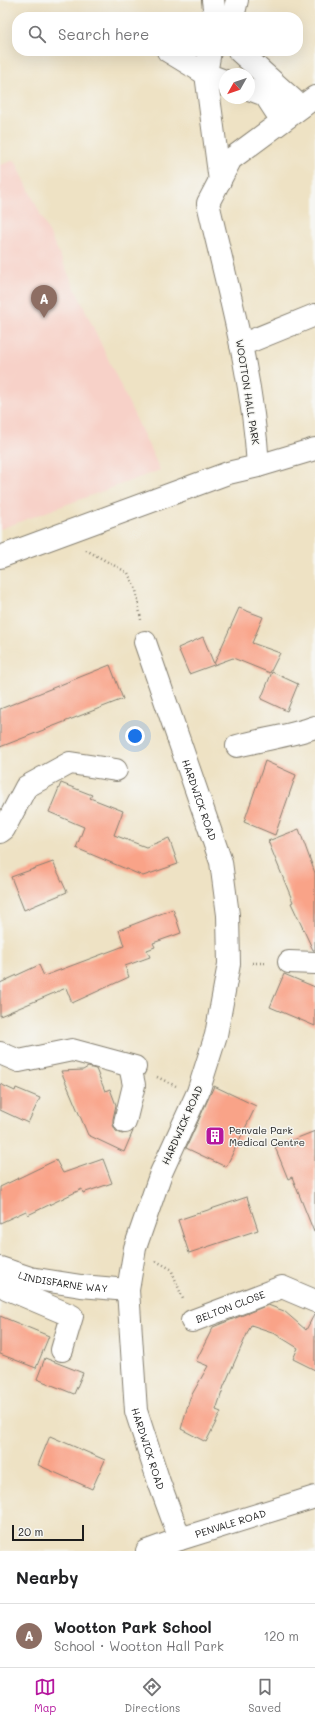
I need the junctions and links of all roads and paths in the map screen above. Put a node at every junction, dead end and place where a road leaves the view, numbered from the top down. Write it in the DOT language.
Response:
graph roads {
  1 [pos="213,0"];
  2 [pos="237,0"];
  3 [pos="214,12"];
  4 [pos="234,12"];
  5 [pos="177,56"];
  6 [pos="211,56"];
  7 [pos="246,56"];
  8 [pos="215,78"];
  9 [pos="255,91"];
  10 [pos="308,102"];
  11 [pos="282,121"];
  12 [pos="220,181"];
  13 [pos="315,315"];
  14 [pos="241,346"];
  15 [pos="314,450"];
  16 [pos="258,466"];
  17 [pos="61,535"];
  18 [pos="0,557"];
  19 [pos="145,642"];
  20 [pos="315,727"];
  21 [pos="238,746"];
  22 [pos="116,770"];
  23 [pos="0,832"];
  24 [pos="289,962"];
  25 [pos="229,964"];
  26 [pos="315,964"];
  27 [pos="0,1053"];
  28 [pos="132,1067"];
  29 [pos="197,1096"];
  30 [pos="125,1122"];
  31 [pos="135,1248"];
  32 [pos="4,1269"];
  33 [pos="128,1290"];
  34 [pos="315,1301"];
  35 [pos="192,1321"];
  36 [pos="62,1350"];
  37 [pos="315,1497"];
  38 [pos="180,1539"];
  39 [pos="147,1551"];
  1 -- 3 [label="street"];
  2 -- 4 [label="street"];
  5 -- 8 [label="street"];
  6 -- 8 [label="street"];
  7 -- 10 [label="street"];
  8 -- 12 [label="street"];
  9 -- 11 [label="street"];
  10 -- 11 [label="street, WOOTTON HALL PARK"];
  11 -- 12 [label="street, WOOTTON HALL PARK"];
  12 -- 14 [label="street, WOOTTON HALL PARK"];
  13 -- 14 [label="street"];
  14 -- 16 [label="street, WOOTTON HALL PARK"];
  15 -- 16 [label="street"];
  16 -- 17 [label="street"];
  17 -- 18 [label="street"];
  17 -- 19 [label="path"];
  19 -- 25 [label="street, HARDWICK ROAD"];
  20 -- 21 [label="street"];
  22 -- 23 [label="street"];
  24 -- 25 [label="path"];
  24 -- 26 [label="street"];
  25 -- 29 [label="street, HARDWICK ROAD"];
  27 -- 28 [label="street"];
  28 -- 29 [label="path"];
  28 -- 30 [label="street"];
  29 -- 31 [label="street, HARDWICK ROAD"];
  31 -- 33 [label="street, HARDWICK ROAD"];
  31 -- 35 [label="path, BELTON CLOSE"];
  32 -- 33 [label="street, LINDISFARNE WAY"];
  32 -- 36 [label="street"];
  33 -- 38 [label="street, HARDWICK ROAD"];
  34 -- 35 [label="street, BELTON CLOSE"];
  37 -- 38 [label="street, PENVALE ROAD"];
  38 -- 39 [label="street, PENVALE ROAD"];
}
